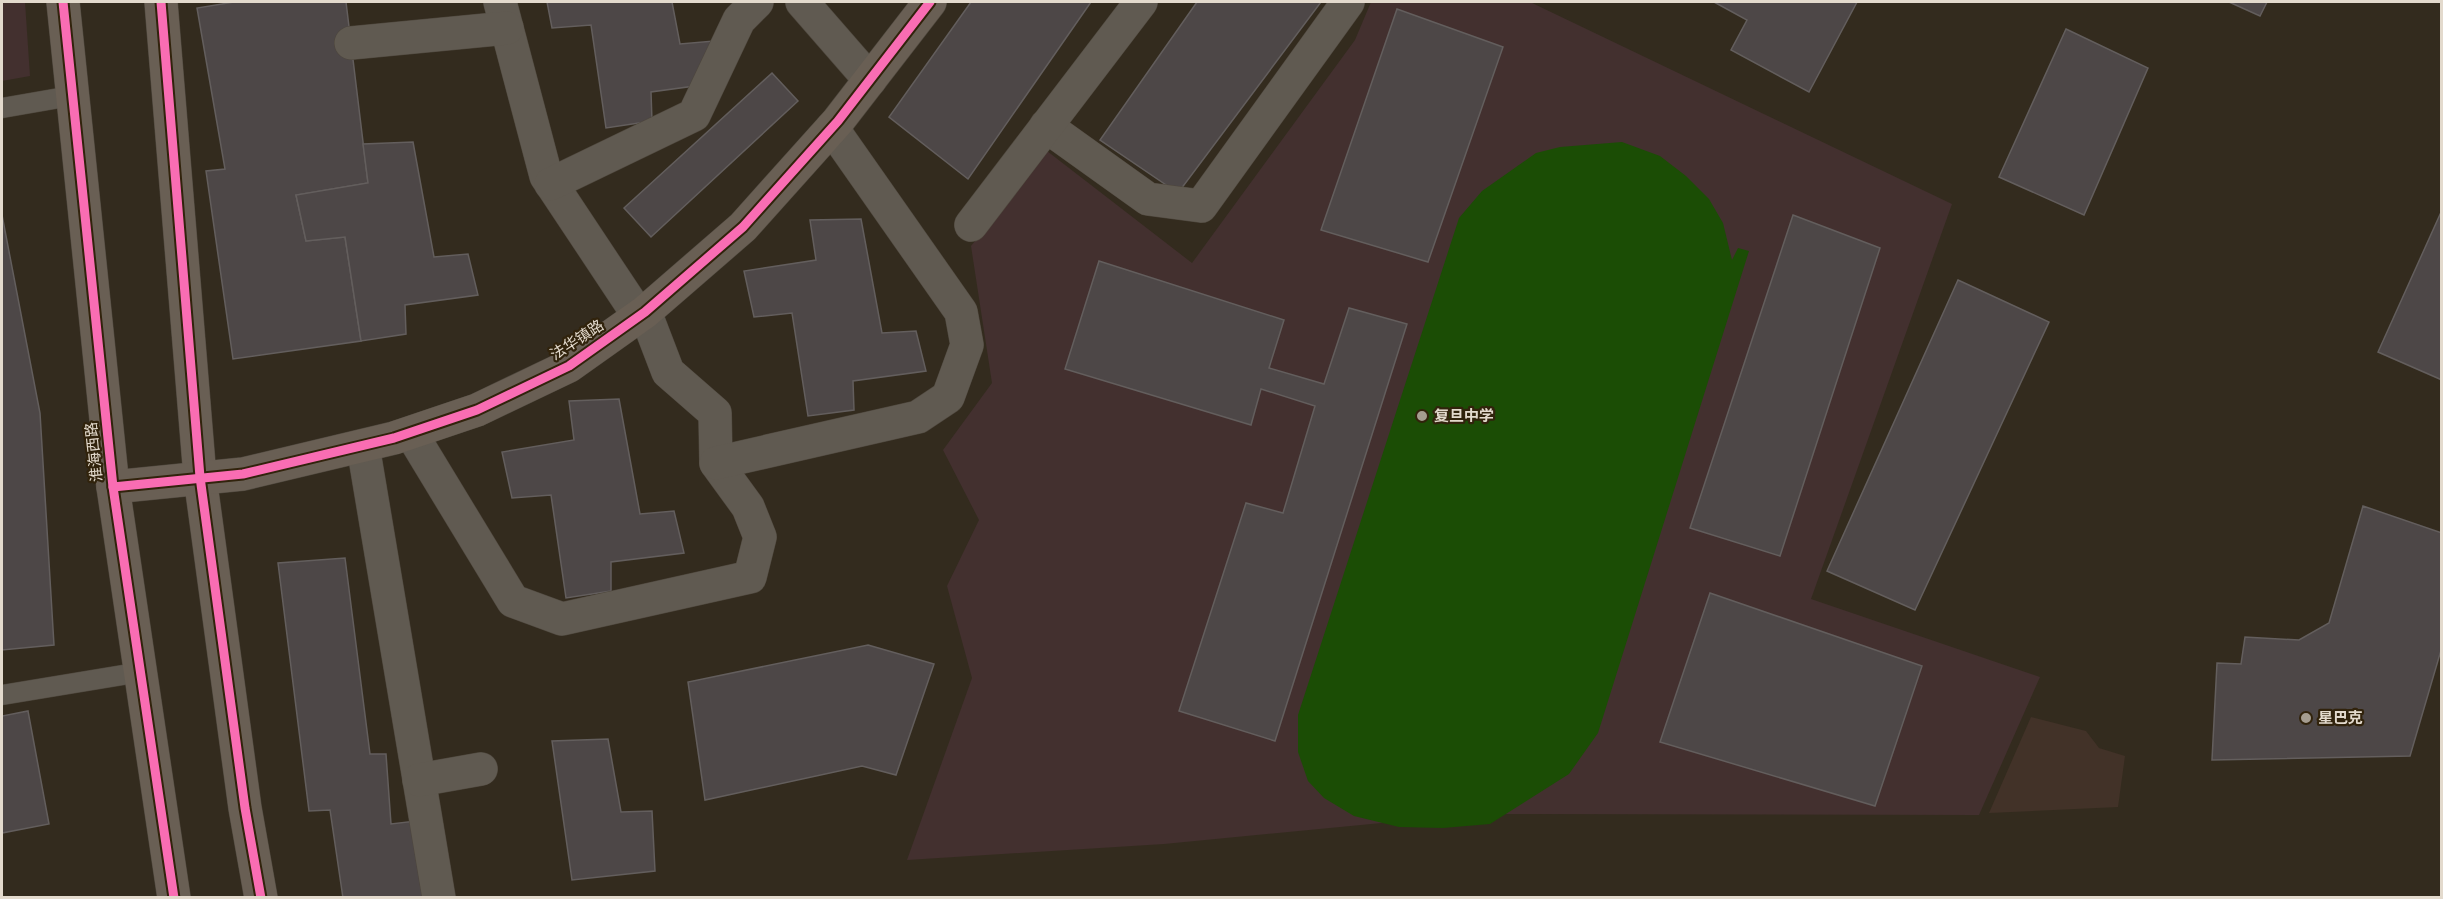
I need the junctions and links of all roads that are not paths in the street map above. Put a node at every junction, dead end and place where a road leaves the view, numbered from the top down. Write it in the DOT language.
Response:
graph roads {
  1 [pos="63,2"];
  2 [pos="161,2"];
  3 [pos="757,2"];
  4 [pos="802,2"];
  5 [pos="930,2"];
  6 [pos="1141,2"];
  7 [pos="1348,2"];
  8 [pos="503,15"];
  9 [pos="351,43"];
  10 [pos="870,80"];
  11 [pos="71,96"];
  12 [pos="2,108"];
  13 [pos="1046,126"];
  14 [pos="832,129"];
  15 [pos="551,184"];
  16 [pos="970,225"];
  17 [pos="642,314"];
  18 [pos="411,433"];
  19 [pos="363,446"];
  20 [pos="716,463"];
  21 [pos="200,477"];
  22 [pos="113,487"];
  23 [pos="141,672"];
  24 [pos="2,695"];
  25 [pos="481,769"];
  26 [pos="419,780"];
  27 [pos="174,897"];
  28 [pos="261,897"];
  29 [pos="439,897"];
  1 -- 11 [label="main road, 淮海西路"];
  2 -- 21 [label="main road"];
  3 -- 15 [label="street"];
  4 -- 10 [label="street"];
  5 -- 10 [label="main road, 法华镇路"];
  6 -- 13 [label="street"];
  7 -- 13 [label="street"];
  8 -- 9 [label="street"];
  8 -- 15 [label="street"];
  10 -- 14 [label="main road, 法华镇路"];
  11 -- 12 [label="lane"];
  11 -- 22 [label="main road, 淮海西路"];
  13 -- 16 [label="street"];
  14 -- 17 [label="main road, 法华镇路"];
  14 -- 20 [label="street"];
  15 -- 17 [label="street"];
  17 -- 18 [label="main road, 法华镇路"];
  17 -- 20 [label="street"];
  18 -- 19 [label="main road, 法华镇路"];
  18 -- 20 [label="street"];
  19 -- 21 [label="main road, 法华镇路"];
  19 -- 26 [label="street"];
  21 -- 22 [label="main road, 法华镇路"];
  21 -- 28 [label="main road"];
  22 -- 23 [label="main road, 淮海西路"];
  23 -- 24 [label="lane"];
  23 -- 27 [label="main road, 淮海西路"];
  25 -- 26 [label="street"];
  26 -- 29 [label="street"];
}
